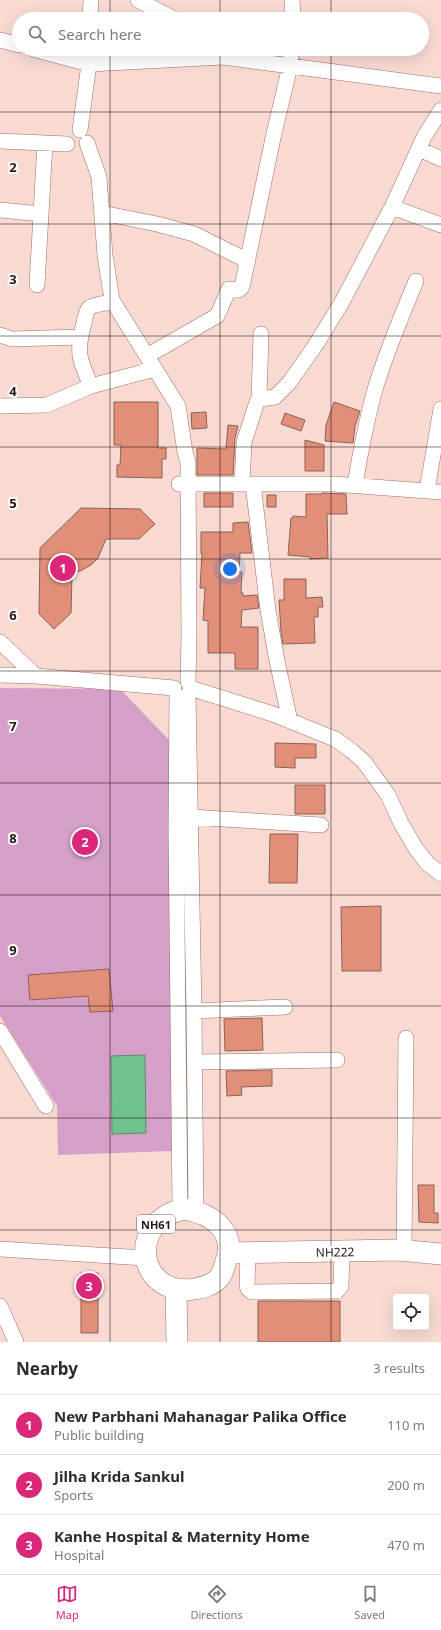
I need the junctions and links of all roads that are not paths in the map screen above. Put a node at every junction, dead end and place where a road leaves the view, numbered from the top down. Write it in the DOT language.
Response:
graph roads {
  1 [pos="91,0"];
  2 [pos="138,0"];
  3 [pos="292,0"];
  4 [pos="90,12"];
  5 [pos="161,12"];
  6 [pos="293,12"];
  7 [pos="0,40"];
  8 [pos="12,43"];
  9 [pos="89,56"];
  10 [pos="226,56"];
  11 [pos="242,56"];
  12 [pos="291,56"];
  13 [pos="290,66"];
  14 [pos="441,86"];
  15 [pos="441,110"];
  16 [pos="80,130"];
  17 [pos="0,141"];
  18 [pos="45,143"];
  19 [pos="87,143"];
  20 [pos="67,144"];
  21 [pos="419,149"];
  22 [pos="441,159"];
  23 [pos="392,207"];
  24 [pos="0,210"];
  25 [pos="102,213"];
  26 [pos="41,214"];
  27 [pos="441,225"];
  28 [pos="248,262"];
  29 [pos="416,281"];
  30 [pos="37,286"];
  31 [pos="113,302"];
  32 [pos="261,334"];
  33 [pos="0,335"];
  34 [pos="80,337"];
  35 [pos="147,356"];
  36 [pos="155,369"];
  37 [pos="91,386"];
  38 [pos="259,399"];
  39 [pos="0,406"];
  40 [pos="441,409"];
  41 [pos="439,434"];
  42 [pos="184,484"];
  43 [pos="248,484"];
  44 [pos="355,485"];
  45 [pos="434,491"];
  46 [pos="0,642"];
  47 [pos="0,675"];
  48 [pos="36,676"];
  49 [pos="183,688"];
  50 [pos="290,721"];
  51 [pos="190,817"];
  52 [pos="321,825"];
  53 [pos="441,874"];
  54 [pos="285,1007"];
  55 [pos="194,1016"];
  56 [pos="179,1022"];
  57 [pos="0,1031"];
  58 [pos="406,1038"];
  59 [pos="337,1060"];
  60 [pos="195,1062"];
  61 [pos="46,1106"];
  62 [pos="188,1211"];
  63 [pos="0,1249"];
  64 [pos="404,1251"];
  65 [pos="342,1252"];
  66 [pos="239,1253"];
  67 [pos="441,1254"];
  68 [pos="145,1258"];
  69 [pos="183,1289"];
  70 [pos="0,1306"];
  71 [pos="16,1342"];
  72 [pos="177,1342"];
  73 [pos="190,1342"];
  1 -- 4 [label="street"];
  2 -- 5 [label="street"];
  3 -- 6 [label="street"];
  7 -- 8 [label="street"];
  9 -- 10 [label="street"];
  9 -- 16 [label="street"];
  11 -- 13 [label="street"];
  12 -- 13 [label="street"];
  13 -- 14 [label="street"];
  13 -- 28 [label="street"];
  15 -- 21 [label="street"];
  16 -- 19 [label="street"];
  16 -- 20 [label="street"];
  17 -- 18 [label="street"];
  18 -- 20 [label="street"];
  18 -- 26 [label="street"];
  19 -- 20 [label="street"];
  19 -- 25 [label="street"];
  21 -- 22 [label="street"];
  21 -- 23 [label="street"];
  23 -- 27 [label="street"];
  23 -- 38 [label="street"];
  24 -- 26 [label="street"];
  25 -- 28 [label="street"];
  25 -- 31 [label="street"];
  26 -- 30 [label="street"];
  28 -- 35 [label="street"];
  29 -- 44 [label="street"];
  31 -- 34 [label="street"];
  31 -- 35 [label="street"];
  32 -- 38 [label="street"];
  33 -- 34 [label="street"];
  34 -- 37 [label="street"];
  35 -- 36 [label="street"];
  36 -- 37 [label="street"];
  36 -- 42 [label="street"];
  37 -- 39 [label="street"];
  38 -- 43 [label="street"];
  40 -- 41 [label="street"];
  41 -- 45 [label="street"];
  42 -- 43 [label="street"];
  42 -- 49 [label="street"];
  43 -- 44 [label="street"];
  43 -- 50 [label="street"];
  44 -- 45 [label="street"];
  46 -- 48 [label="street"];
  47 -- 48 [label="street"];
  48 -- 49 [label="street"];
  49 -- 50 [label="street"];
  49 -- 51 [label="street"];
  49 -- 56 [label="street"];
  50 -- 53 [label="street"];
  51 -- 52 [label="street"];
  51 -- 55 [label="street"];
  54 -- 55 [label="street"];
  55 -- 56 [label="street"];
  55 -- 60 [label="street"];
  56 -- 62 [label="street"];
  57 -- 61 [label="street"];
  58 -- 64 [label="street"];
  59 -- 60 [label="street"];
  60 -- 62 [label="street"];
  62 -- 66 [label="highway"];
  62 -- 68 [label="highway, NH61"];
  63 -- 68 [label="street"];
  64 -- 65 [label="highway, NH222"];
  64 -- 67 [label="highway, NH222"];
  65 -- 66 [label="highway, NH222"];
  65 -- 66 [label="street"];
  66 -- 69 [label="highway"];
  68 -- 69 [label="highway"];
  69 -- 72 [label="highway"];
  69 -- 73 [label="highway"];
  70 -- 71 [label="street"];
}
